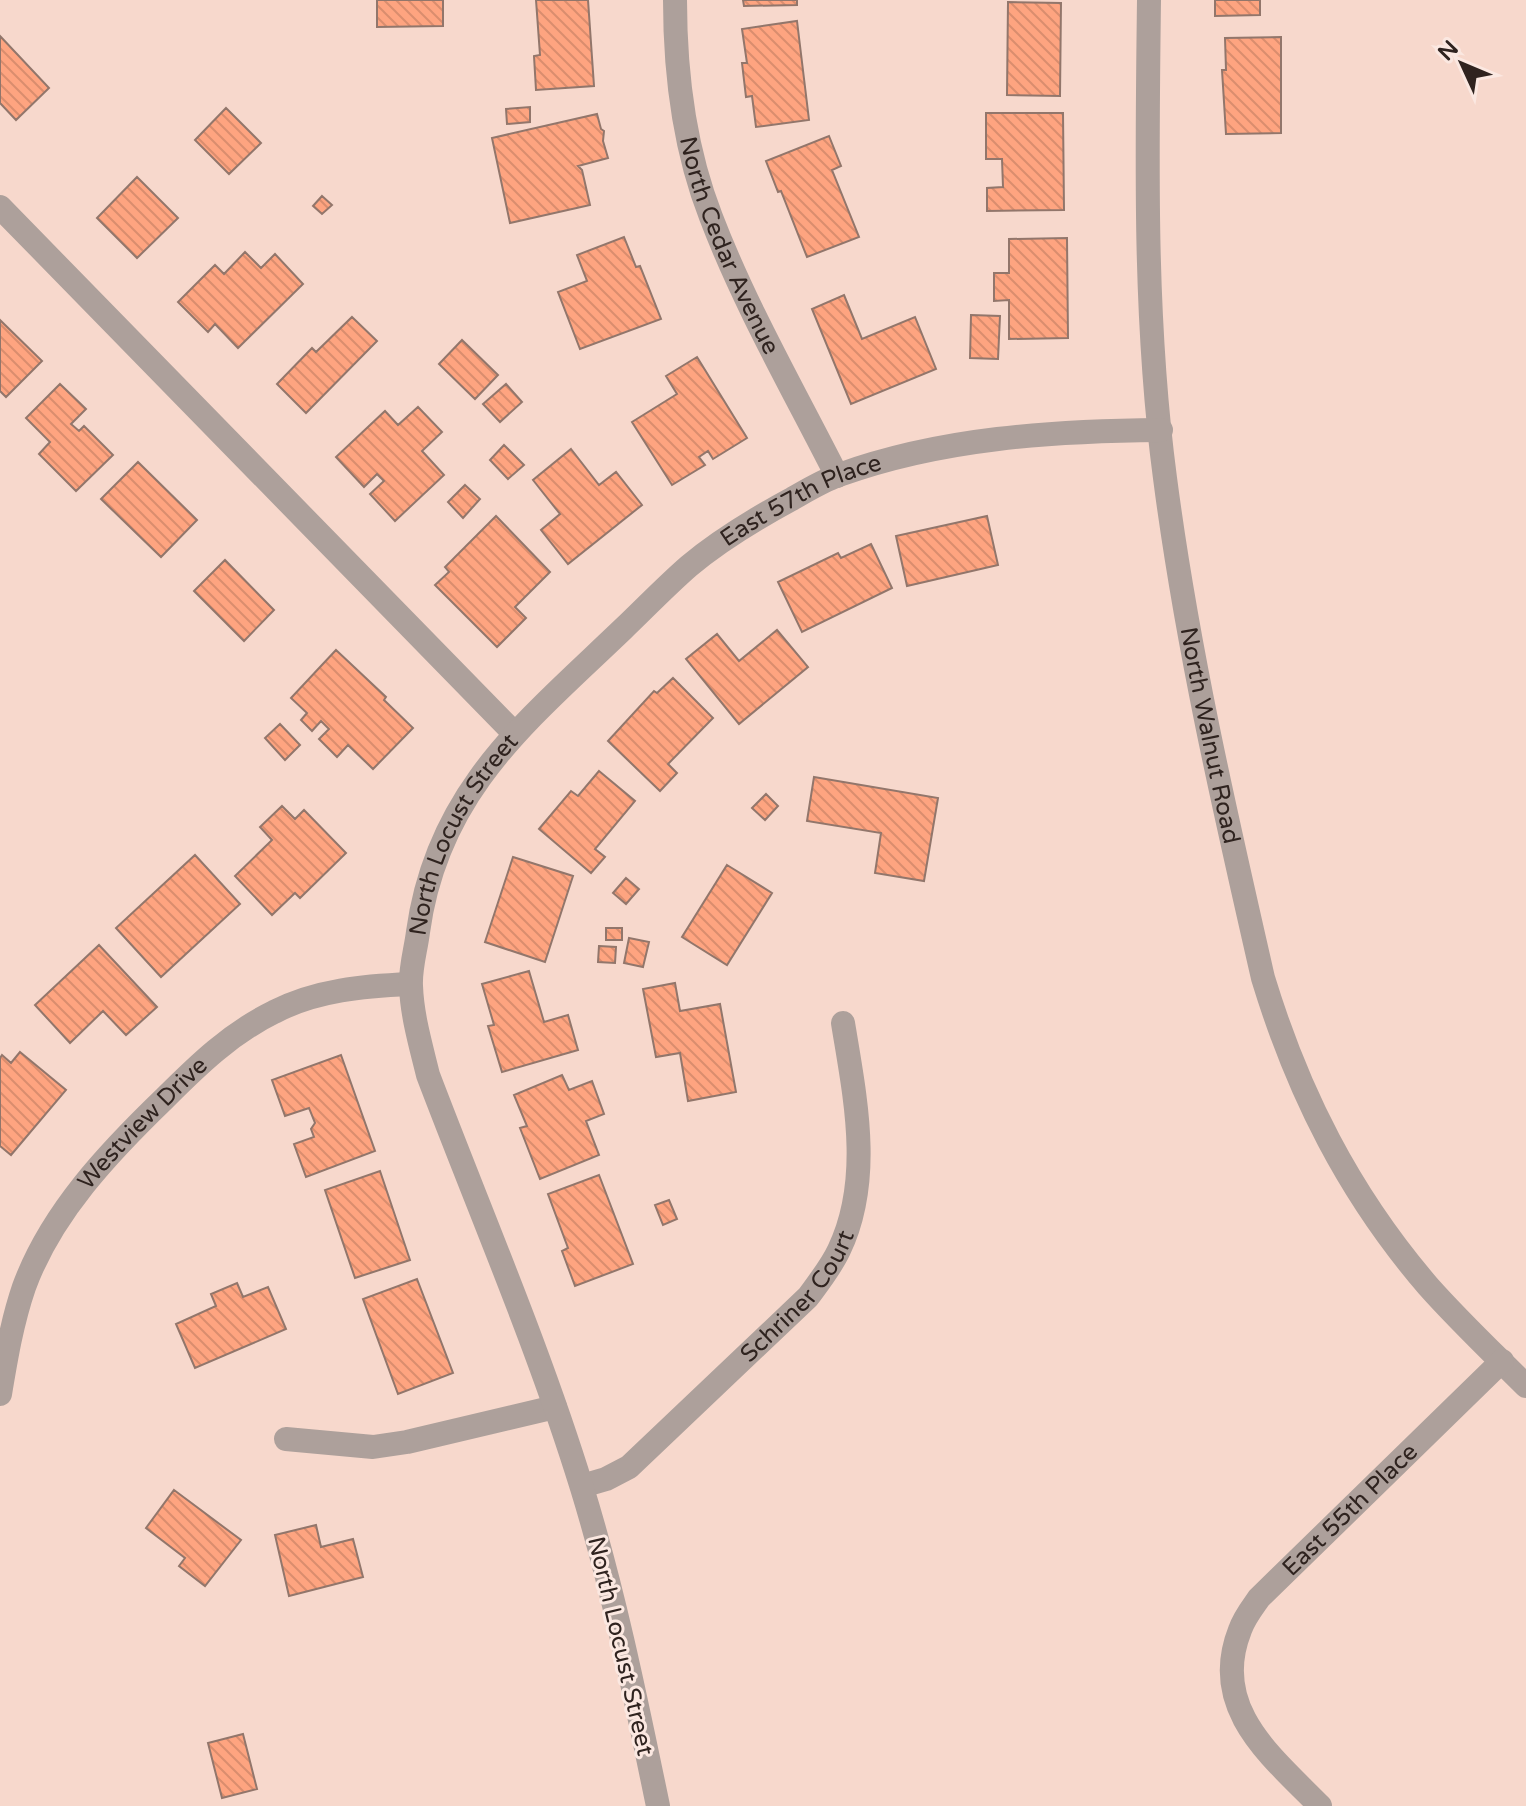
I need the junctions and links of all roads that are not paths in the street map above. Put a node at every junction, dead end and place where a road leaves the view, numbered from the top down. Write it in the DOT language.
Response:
graph roads {
  1 [pos="675,0"];
  2 [pos="1149,0"];
  3 [pos="0,207"];
  4 [pos="1161,430"];
  5 [pos="837,476"];
  6 [pos="514,733"];
  7 [pos="410,984"];
  8 [pos="843,1023"];
  9 [pos="1502,1361"];
  10 [pos="1526,1386"];
  11 [pos="0,1394"];
  12 [pos="555,1407"];
  13 [pos="286,1439"];
  14 [pos="582,1486"];
  15 [pos="658,1806"];
  16 [pos="1320,1806"];
  1 -- 5 [label="street, North Cedar Avenue"];
  2 -- 4 [label="street, North Walnut Road"];
  3 -- 6 [label="street, North Locust Street"];
  4 -- 5 [label="street, East 57th Place"];
  4 -- 9 [label="street, North Walnut Road"];
  5 -- 6 [label="street, East 57th Place"];
  6 -- 7 [label="street, North Locust Street"];
  7 -- 11 [label="street, Westview Drive"];
  7 -- 12 [label="street, North Locust Street"];
  8 -- 14 [label="street, Schriner Court"];
  9 -- 10 [label="street, North Walnut Road"];
  9 -- 16 [label="street, East 55th Place"];
  12 -- 13 [label="street"];
  12 -- 14 [label="street, North Locust Street"];
  14 -- 15 [label="street, North Locust Street"];
}
